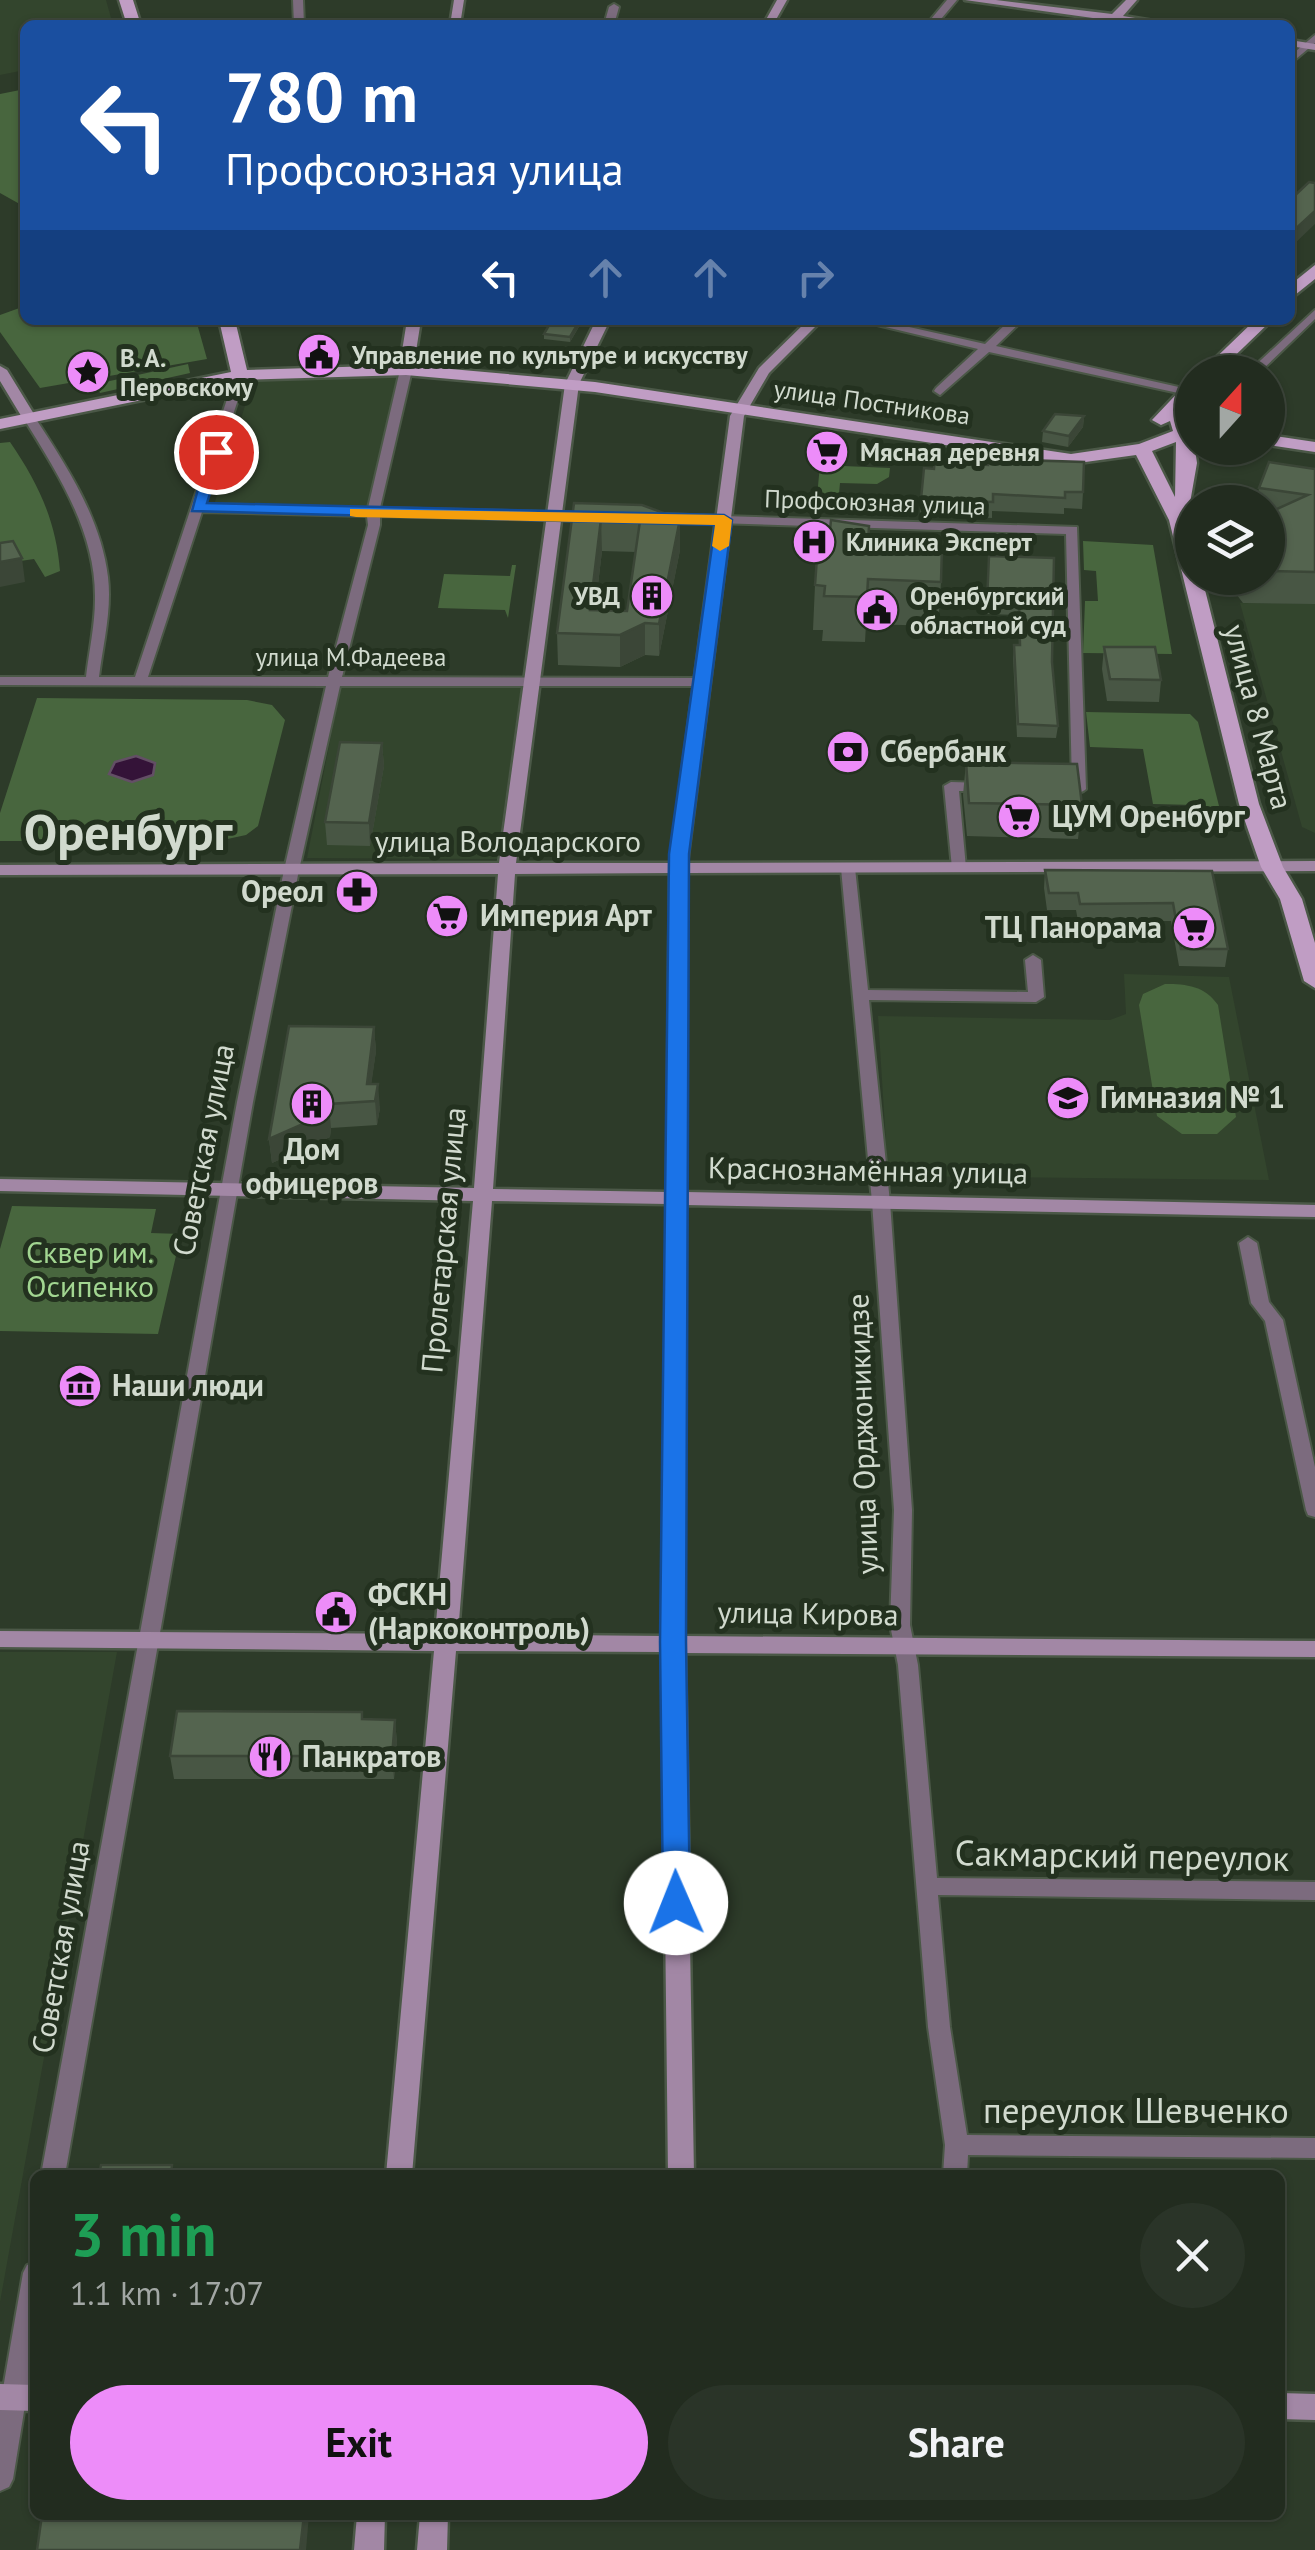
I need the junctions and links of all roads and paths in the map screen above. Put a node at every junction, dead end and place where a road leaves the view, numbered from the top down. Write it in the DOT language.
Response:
graph roads {
  1 [pos="952,0"];
  2 [pos="970,0"];
  3 [pos="1132,0"];
  4 [pos="614,7"];
  5 [pos="610,20"];
  6 [pos="935,20"];
  7 [pos="1105,20"];
  8 [pos="1113,20"];
  9 [pos="1315,270"];
  10 [pos="1295,289"];
  11 [pos="1315,314"];
  12 [pos="228,325"];
  13 [pos="413,325"];
  14 [pos="601,325"];
  15 [pos="810,325"];
  16 [pos="883,325"];
  17 [pos="1011,325"];
  18 [pos="1259,325"];
  19 [pos="985,349"];
  20 [pos="1227,355"];
  21 [pos="1272,355"];
  22 [pos="0,370"];
  23 [pos="406,370"];
  24 [pos="240,375"];
  25 [pos="572,384"];
  26 [pos="1175,388"];
  27 [pos="940,391"];
  28 [pos="1175,405"];
  29 [pos="740,408"];
  30 [pos="1172,408"];
  31 [pos="1175,412"];
  32 [pos="30,419"];
  33 [pos="0,424"];
  34 [pos="1154,428"];
  35 [pos="1175,430"];
  36 [pos="1175,437"];
  37 [pos="1285,443"];
  38 [pos="1315,447"];
  39 [pos="1142,449"];
  40 [pos="373,512"];
  41 [pos="195,514"];
  42 [pos="1175,514"];
  43 [pos="553,516"];
  44 [pos="614,517"];
  45 [pos="650,518"];
  46 [pos="724,520"];
  47 [pos="1196,595"];
  48 [pos="0,680"];
  49 [pos="92,680"];
  50 [pos="142,680"];
  51 [pos="332,680"];
  52 [pos="533,680"];
  53 [pos="701,682"];
  54 [pos="1006,787"];
  55 [pos="1043,788"];
  56 [pos="1272,866"];
  57 [pos="1315,866"];
  58 [pos="848,868"];
  59 [pos="959,868"];
  60 [pos="291,869"];
  61 [pos="507,869"];
  62 [pos="0,870"];
  63 [pos="679,870"];
  64 [pos="1033,960"];
  65 [pos="1315,981"];
  66 [pos="860,995"];
  67 [pos="0,1185"];
  68 [pos="228,1190"];
  69 [pos="484,1194"];
  70 [pos="675,1197"];
  71 [pos="881,1202"];
  72 [pos="1315,1211"];
  73 [pos="1248,1243"];
  74 [pos="1315,1510"];
  75 [pos="0,1639"];
  76 [pos="150,1640"];
  77 [pos="445,1642"];
  78 [pos="673,1642"];
  79 [pos="904,1646"];
  80 [pos="1315,1649"];
  81 [pos="928,1886"];
  82 [pos="1315,1891"];
  83 [pos="957,2144"];
  84 [pos="1315,2148"];
  85 [pos="54,2170"];
  86 [pos="399,2170"];
  87 [pos="680,2170"];
  88 [pos="955,2170"];
  89 [pos="30,2306"];
  90 [pos="16,2397"];
  91 [pos="1285,2406"];
  92 [pos="1315,2406"];
  93 [pos="0,2479"];
  94 [pos="371,2520"];
  95 [pos="434,2520"];
  96 [pos="368,2550"];
  97 [pos="432,2550"];
  1 -- 6 [label="street"];
  2 -- 7 [label="main road"];
  3 -- 8 [label="main road"];
  4 -- 5 [label="street"];
  9 -- 10 [label="main road"];
  11 -- 21 [label="street"];
  12 -- 24 [label="main road"];
  13 -- 23 [label="main road, Советская улица"];
  14 -- 25 [label="main road, Пролетарская улица"];
  15 -- 29 [label="main road"];
  16 -- 19 [label="street"];
  17 -- 19 [label="street"];
  18 -- 20 [label="main road"];
  19 -- 26 [label="street"];
  19 -- 27 [label="street"];
  22 -- 32 [label="main road"];
  23 -- 24 [label="main road, улица Постникова"];
  23 -- 25 [label="main road, улица Постникова"];
  23 -- 40 [label="street, Советская улица"];
  24 -- 32 [label="main road, улица Постникова"];
  24 -- 41 [label="street"];
  25 -- 29 [label="main road, улица Постникова"];
  25 -- 43 [label="main road, Пролетарская улица"];
  28 -- 30 [label="main road"];
  29 -- 39 [label="main road, улица Постникова"];
  29 -- 46 [label="main road"];
  30 -- 31 [label="main road"];
  30 -- 34 [label="main road"];
  32 -- 33 [label="main road, улица Постникова"];
  32 -- 49 [label="street"];
  34 -- 35 [label="main road"];
  34 -- 39 [label="main road"];
  36 -- 39 [label="main road, улица Постникова"];
  37 -- 38 [label="main road"];
  39 -- 42 [label="main road, улица 8 Марта"];
  40 -- 41 [label="street"];
  40 -- 43 [label="street"];
  40 -- 51 [label="street, Советская улица"];
  41 -- 50 [label="street"];
  43 -- 44 [label="street"];
  43 -- 52 [label="main road, Пролетарская улица"];
  45 -- 46 [label="street, Профсоюзная улица"];
  46 -- 53 [label="main road"];
  46 -- 55 [label="street, Профсоюзная улица"];
  47 -- 56 [label="main road, улица 8 Марта"];
  48 -- 49 [label="street, улица М.Фадеева"];
  49 -- 50 [label="street, улица М.Фадеева"];
  50 -- 51 [label="street, улица М.Фадеева"];
  51 -- 52 [label="street, улица М.Фадеева"];
  51 -- 60 [label="street, Советская улица"];
  52 -- 53 [label="street, улица М.Фадеева"];
  52 -- 61 [label="main road, Пролетарская улица"];
  53 -- 63 [label="main road"];
  54 -- 59 [label="street"];
  56 -- 57 [label="main road, улица Володарского"];
  56 -- 59 [label="main road, улица Володарского"];
  56 -- 65 [label="main road, улица 8 Марта"];
  58 -- 59 [label="main road, улица Володарского"];
  58 -- 63 [label="main road, улица Володарского"];
  58 -- 66 [label="street, улица Орджоникидзе"];
  60 -- 61 [label="main road, улица Володарского"];
  60 -- 62 [label="main road, улица Володарского"];
  60 -- 68 [label="street, Советская улица"];
  61 -- 63 [label="main road, улица Володарского"];
  61 -- 69 [label="main road, Пролетарская улица"];
  63 -- 70 [label="main road"];
  64 -- 66 [label="street"];
  66 -- 71 [label="street, улица Орджоникидзе"];
  67 -- 68 [label="main road, Краснознамённая улица"];
  68 -- 69 [label="main road, Краснознамённая улица"];
  68 -- 76 [label="street, Советская улица"];
  69 -- 70 [label="main road, Краснознамённая улица"];
  69 -- 77 [label="main road, Пролетарская улица"];
  70 -- 71 [label="main road, Краснознамённая улица"];
  70 -- 78 [label="main road"];
  71 -- 72 [label="main road, Краснознамённая улица"];
  71 -- 79 [label="street, улица Орджоникидзе"];
  73 -- 74 [label="street"];
  75 -- 76 [label="main road, улица Кирова"];
  76 -- 77 [label="main road, улица Кирова"];
  76 -- 85 [label="street, Советская улица"];
  77 -- 78 [label="main road, улица Кирова"];
  77 -- 86 [label="main road, Пролетарская улица"];
  78 -- 79 [label="main road, улица Кирова"];
  78 -- 87 [label="main road"];
  79 -- 80 [label="main road, улица Кирова"];
  79 -- 81 [label="street, улица Орджоникидзе"];
  81 -- 82 [label="street, Сакмарский переулок"];
  81 -- 83 [label="street, улица Орджоникидзе"];
  83 -- 84 [label="street, переулок Шевченко"];
  83 -- 88 [label="street, улица Орджоникидзе"];
  89 -- 90 [label="street"];
  90 -- 93 [label="street"];
  91 -- 92 [label="main road"];
  94 -- 96 [label="main road"];
  95 -- 97 [label="main road"];
}
